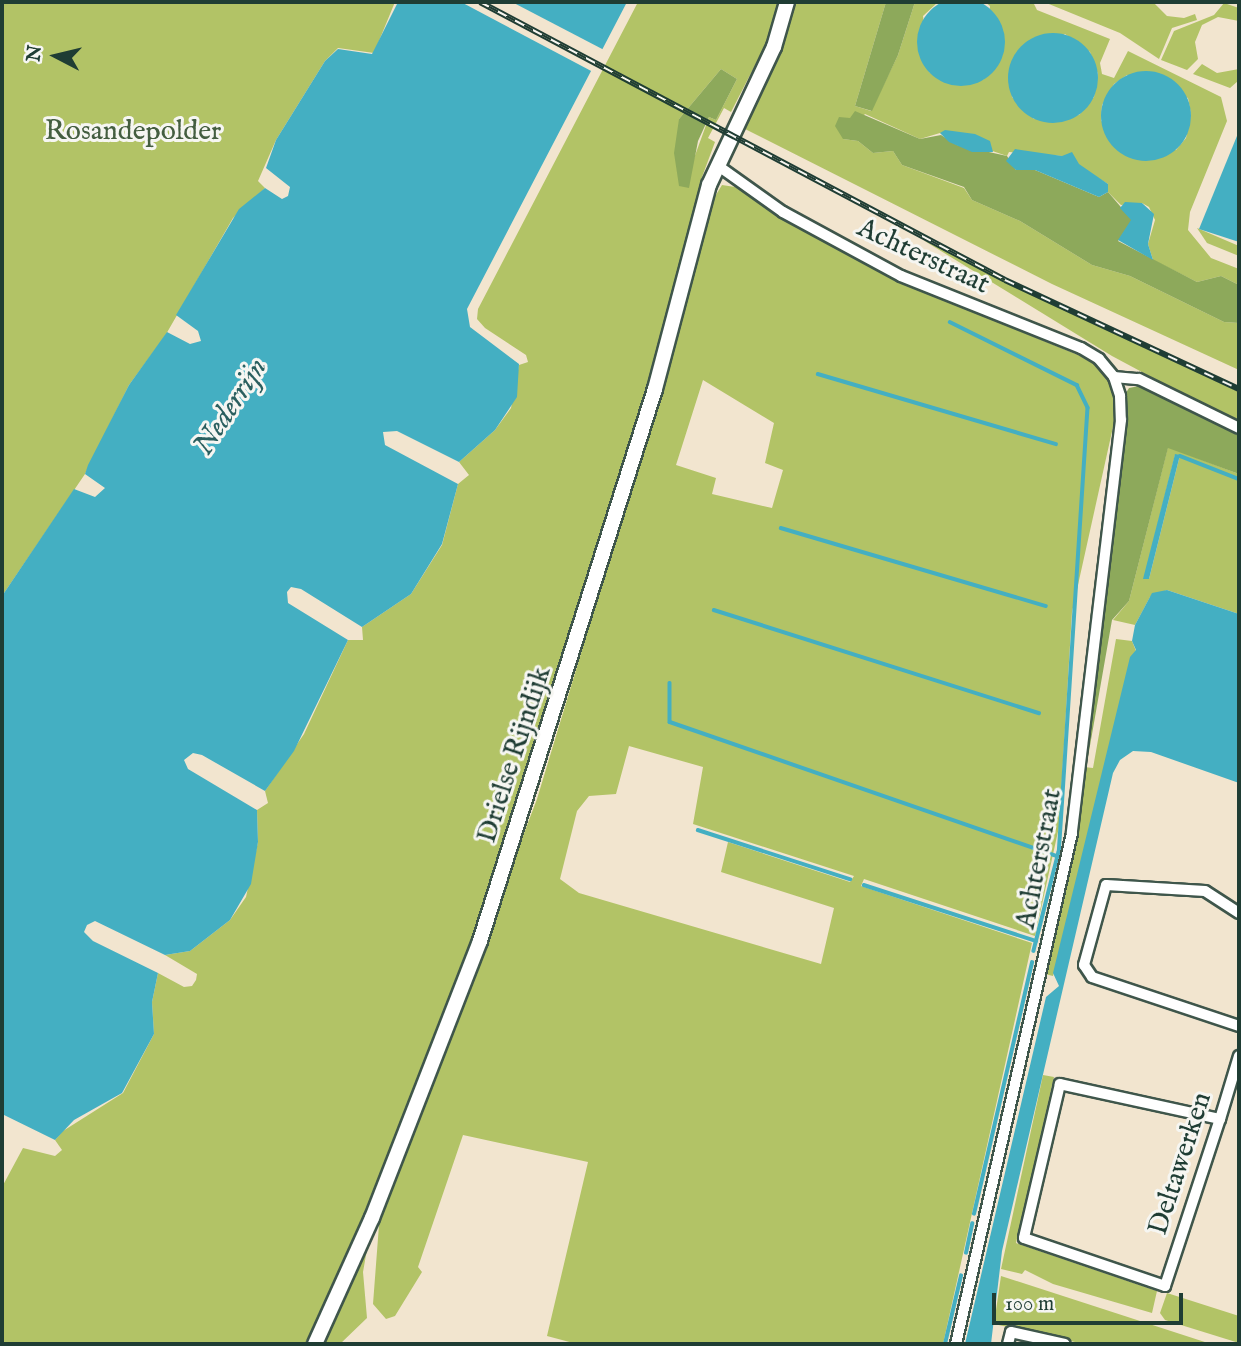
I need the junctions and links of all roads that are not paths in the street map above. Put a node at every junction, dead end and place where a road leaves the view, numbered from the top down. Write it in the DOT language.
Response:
graph roads {
  1 [pos="787,2"];
  2 [pos="717,165"];
  3 [pos="1114,377"];
  4 [pos="1239,428"];
  5 [pos="1239,913"];
  6 [pos="1239,1026"];
  7 [pos="1239,1056"];
  8 [pos="1220,1119"];
  9 [pos="315,1344"];
  10 [pos="956,1344"];
  11 [pos="1008,1344"];
  12 [pos="1065,1344"];
  1 -- 2 [label="street, Drielse Rijndijk"];
  2 -- 3 [label="street, Achterstraat"];
  2 -- 9 [label="street, Drielse Rijndijk"];
  3 -- 4 [label="street"];
  3 -- 10 [label="street, Achterstraat"];
  5 -- 6 [label="street"];
  7 -- 8 [label="street, Deltawerken"];
  8 -- 8 [label="street, Deltawerken"];
  11 -- 12 [label="street"];
}
